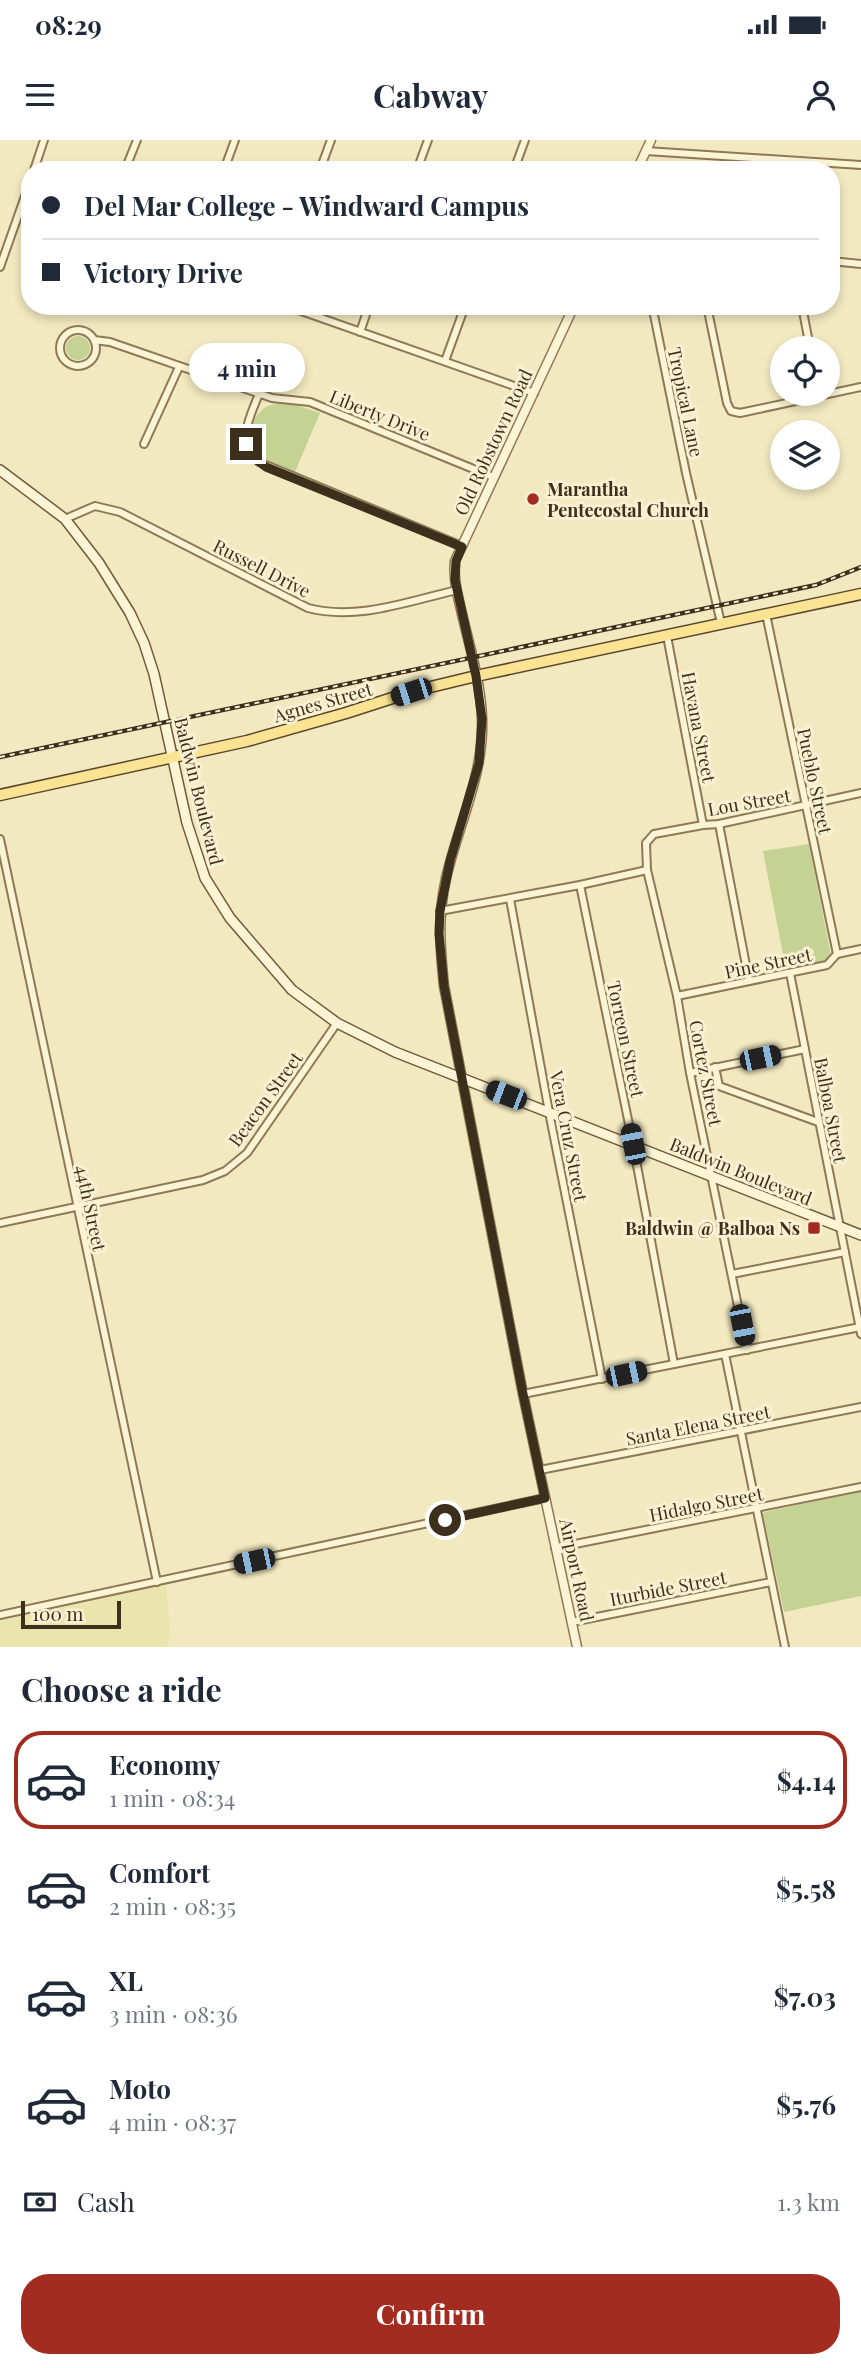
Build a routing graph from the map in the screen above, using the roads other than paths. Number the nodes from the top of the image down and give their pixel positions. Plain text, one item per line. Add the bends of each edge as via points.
1 (44, 140) edge
2 (136, 140) edge
3 (235, 140) edge
4 (331, 140) edge
5 (428, 140) edge
6 (525, 140) edge
7 (651, 140) edge
8 (646, 150) junction
9 (37, 161) edge
10 (128, 161) edge
11 (227, 161) edge
12 (323, 161) edge
13 (420, 161) edge
14 (517, 161) edge
15 (641, 161) edge
16 (804, 161) edge
17 (840, 164) edge
18 (861, 165) edge
19 (21, 208) edge
20 (840, 262) edge
21 (861, 264) edge
22 (0, 267) edge
23 (312, 315) edge
24 (366, 315) edge
25 (462, 315) edge
26 (570, 315) edge
27 (654, 315) edge
28 (709, 315) edge
29 (804, 315) edge
30 (360, 332) junction
31 (808, 336) edge
32 (94, 340) junction
33 (445, 361) junction
34 (179, 367) junction
35 (861, 387) edge
36 (840, 391) edge
37 (534, 393) junction
38 (259, 394) junction
39 (771, 406) edge
40 (144, 444) dead end
41 (0, 470) edge
42 (493, 477) junction
43 (65, 519) junction
44 (462, 547) junction
45 (457, 590) junction
46 (861, 594) edge
47 (766, 614) junction
48 (721, 624) junction
49 (667, 636) junction
50 (476, 676) junction
51 (172, 757) junction
52 (861, 793) edge
53 (0, 795) edge
54 (807, 806) junction
55 (719, 824) junction
56 (703, 825) junction
57 (0, 839) edge
58 (646, 843) joint
59 (647, 870) junction
60 (580, 885) junction
61 (510, 899) junction
62 (440, 911) junction
63 (861, 949) edge
64 (837, 954) junction
65 (790, 974) junction
66 (749, 981) junction
67 (677, 996) junction
68 (337, 1023) junction
69 (805, 1049) junction
70 (715, 1068) junction
71 (690, 1073) junction
72 (462, 1078) junction
73 (549, 1112) junction
74 (818, 1122) junction
75 (633, 1144) junction
76 (713, 1177) junction
77 (77, 1208) junction
78 (0, 1223) edge
79 (840, 1227) junction
80 (861, 1235) edge
81 (845, 1252) junction
82 (732, 1274) junction
83 (860, 1331) edge
84 (747, 1350) junction
85 (725, 1354) junction
86 (674, 1364) junction
87 (602, 1379) junction
88 (523, 1394) junction
89 (861, 1407) edge
90 (741, 1431) junction
91 (540, 1470) junction
92 (861, 1487) edge
93 (545, 1498) junction
94 (756, 1508) junction
95 (555, 1548) junction
96 (157, 1582) junction
97 (771, 1582) junction
98 (0, 1604) edge
99 (1, 1614) edge
100 (572, 1622) junction
101 (577, 1647) edge
102 (785, 1647) edge

1 - 9 street
2 - 10 street
3 - 11 street
4 - 12 street
5 - 13 street
6 - 14 street
7 - 8 street
8 - 15 street
8 - 16 street
17 - 18 street
19 - 22 street
20 - 21 street
23 - 30 street
24 - 30 street
25 - 33 street
26 - 37 street, Old Robstown Road
27 - 48 street, Tropical Lane
28 - 39 street via 732,411
29 - 31 street
30 - 33 street
32 - 32 street via 75,330 63,338 61,353 70,364 85,364 95,354
32 - 34 street, Liberty Drive
33 - 37 street
34 - 38 street, Liberty Drive
34 - 40 street
35 - 36 street
37 - 42 street, Old Robstown Road
38 - 42 street, Liberty Drive via 310,402
38 - 44 street via 245,429 249,451 259,462
41 - 43 main road, Baldwin Boulevard
42 - 44 street, Old Robstown Road
43 - 45 street, Russell Drive via 95,506 120,512 324,612 345,614
43 - 51 main road, Baldwin Boulevard via 115,586 144,643
44 - 45 street, Old Robstown Road via 454,571
45 - 50 street, Old Robstown Road
46 - 47 main road, Agnes Street
47 - 48 main road, Agnes Street
47 - 54 street, Pueblo Street
48 - 49 main road, Agnes Street
49 - 50 main road, Agnes Street
49 - 56 street, Havana Street
50 - 51 main road, Agnes Street via 247,741
50 - 62 street, Airport Road via 482,719 479,763
51 - 53 main road, Agnes Street
51 - 68 main road, Baldwin Boulevard via 205,878 230,918 292,990
52 - 54 street, Lou Street
54 - 55 street, Lou Street
54 - 64 street, Pueblo Street
55 - 56 street, Lou Street
55 - 66 street
56 - 58 street, Lou Street via 654,834
57 - 77 street, 44th Street
58 - 59 street, Cortez Street
59 - 60 street
59 - 67 street, Cortez Street
60 - 61 street
60 - 75 street, Torreon Street
61 - 62 street
61 - 73 street, Vera Cruz Street
62 - 72 street, Airport Road via 444,986
63 - 64 street, Pine Street
64 - 65 street, Pine Street via 827,965
65 - 66 street, Pine Street
65 - 69 street, Balboa Street
66 - 67 street, Pine Street
67 - 71 street, Cortez Street
68 - 72 main road, Baldwin Boulevard
68 - 77 street, Beacon Street via 247,1153 225,1171
69 - 70 street
69 - 74 street, Balboa Street
70 - 71 street
70 - 74 street via 719,1086
71 - 76 street, Cortez Street
72 - 73 main road, Baldwin Boulevard
72 - 88 street, Airport Road
73 - 75 main road, Baldwin Boulevard
73 - 87 street, Vera Cruz Street
74 - 79 street, Balboa Street
75 - 76 main road, Baldwin Boulevard
75 - 86 street, Torreon Street
76 - 79 main road, Baldwin Boulevard
76 - 82 street, Cortez Street
77 - 78 street, Beacon Street
77 - 96 street, 44th Street
79 - 80 main road, Baldwin Boulevard
79 - 81 street, Balboa Street
81 - 82 street
81 - 83 street, Balboa Street
82 - 84 street, Cortez Street
83 - 84 street
84 - 85 street
85 - 86 street
85 - 90 street
86 - 87 street
87 - 88 street
88 - 91 street, Airport Road
89 - 90 street, Santa Elena Street
90 - 91 street, Santa Elena Street
90 - 94 street
91 - 93 street, Airport Road
92 - 94 street, Hidalgo Street
93 - 95 street, Airport Road
93 - 96 street
94 - 95 street, Hidalgo Street
94 - 97 street
95 - 100 street, Airport Road
96 - 99 street
97 - 100 street, Iturbide Street
97 - 102 street
98 - 99 street
100 - 101 street, Airport Road

